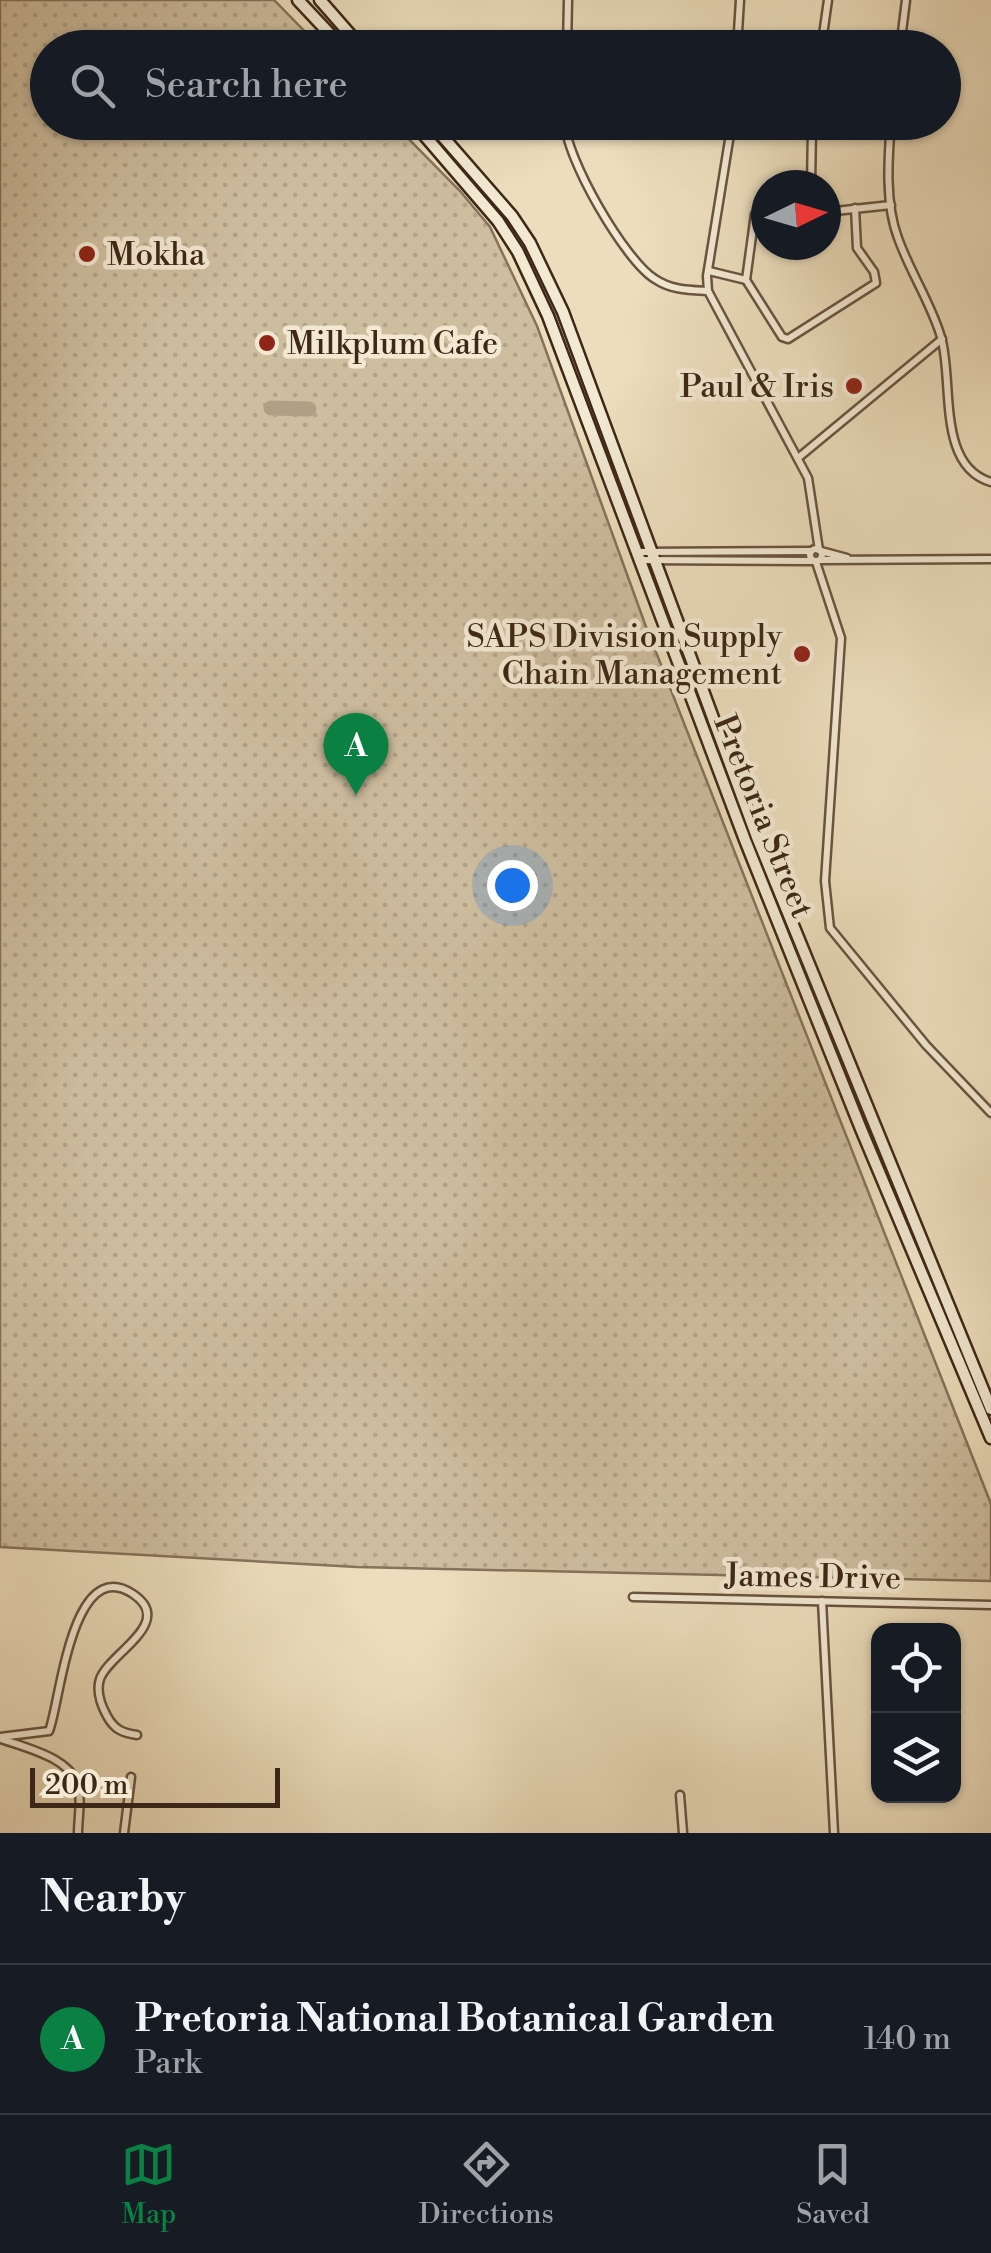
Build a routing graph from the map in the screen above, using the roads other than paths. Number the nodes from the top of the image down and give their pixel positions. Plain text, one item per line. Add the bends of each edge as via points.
1 (298, 0) edge
2 (320, 0) edge
3 (568, 0) edge
4 (740, 0) edge
5 (828, 0) edge
6 (906, 0) edge
7 (326, 30) edge
8 (346, 30) edge
9 (567, 30) edge
10 (738, 30) edge
11 (824, 30) edge
12 (902, 30) edge
13 (430, 140) edge
14 (446, 140) edge
15 (568, 140) edge
16 (729, 140) edge
17 (812, 140) edge
18 (890, 140) edge
19 (811, 170) edge
20 (892, 205) junction
21 (855, 208) junction
22 (841, 210) edge
23 (751, 243) edge
24 (708, 271) junction
25 (746, 280) junction
26 (708, 291) junction
27 (942, 339) junction
28 (798, 458) junction
29 (991, 482) edge
30 (816, 550) junction
31 (637, 556) junction
32 (655, 556) junction
33 (854, 559) junction
34 (991, 560) edge
35 (816, 561) junction
36 (991, 1113) edge
37 (991, 1409) edge
38 (991, 1438) edge
39 (634, 1597) dead end
40 (822, 1601) junction
41 (991, 1605) edge
42 (137, 1734) dead end
43 (0, 1738) edge
44 (131, 1778) dead end
45 (680, 1795) dead end
46 (78, 1833) edge
47 (124, 1833) edge
48 (682, 1833) edge
49 (834, 1833) edge

1 - 7 main road
2 - 8 main road
3 - 9 street
4 - 10 street
5 - 11 street
6 - 12 street
13 - 31 main road, Pretoria Street via 518,252
14 - 32 main road, Pretoria Street via 530,243 563,312
15 - 26 street via 635,261 664,285
16 - 24 street
17 - 19 street
18 - 20 street
20 - 21 street
20 - 27 street via 896,235
21 - 22 street
21 - 25 street via 858,248 876,279 869,290 788,339
23 - 25 street
24 - 25 street
24 - 26 street
26 - 28 street
27 - 28 street
27 - 29 street via 957,452 971,472
28 - 30 street via 812,489
30 - 32 street
30 - 33 street
30 - 35 street
31 - 32 street
31 - 38 main road, Pretoria Street via 861,1129
32 - 35 street
32 - 37 main road, Pretoria Street via 757,837
33 - 34 street
33 - 35 street
35 - 36 street via 841,638 824,881 830,928 926,1046
39 - 40 street, James Drive
40 - 41 street, James Drive
40 - 49 street
42 - 43 street via 112,1725 99,1692 106,1668 147,1622 139,1599 116,1589 92,1600 75,1626 49,1731
43 - 46 street via 75,1776
44 - 47 street
45 - 48 street

